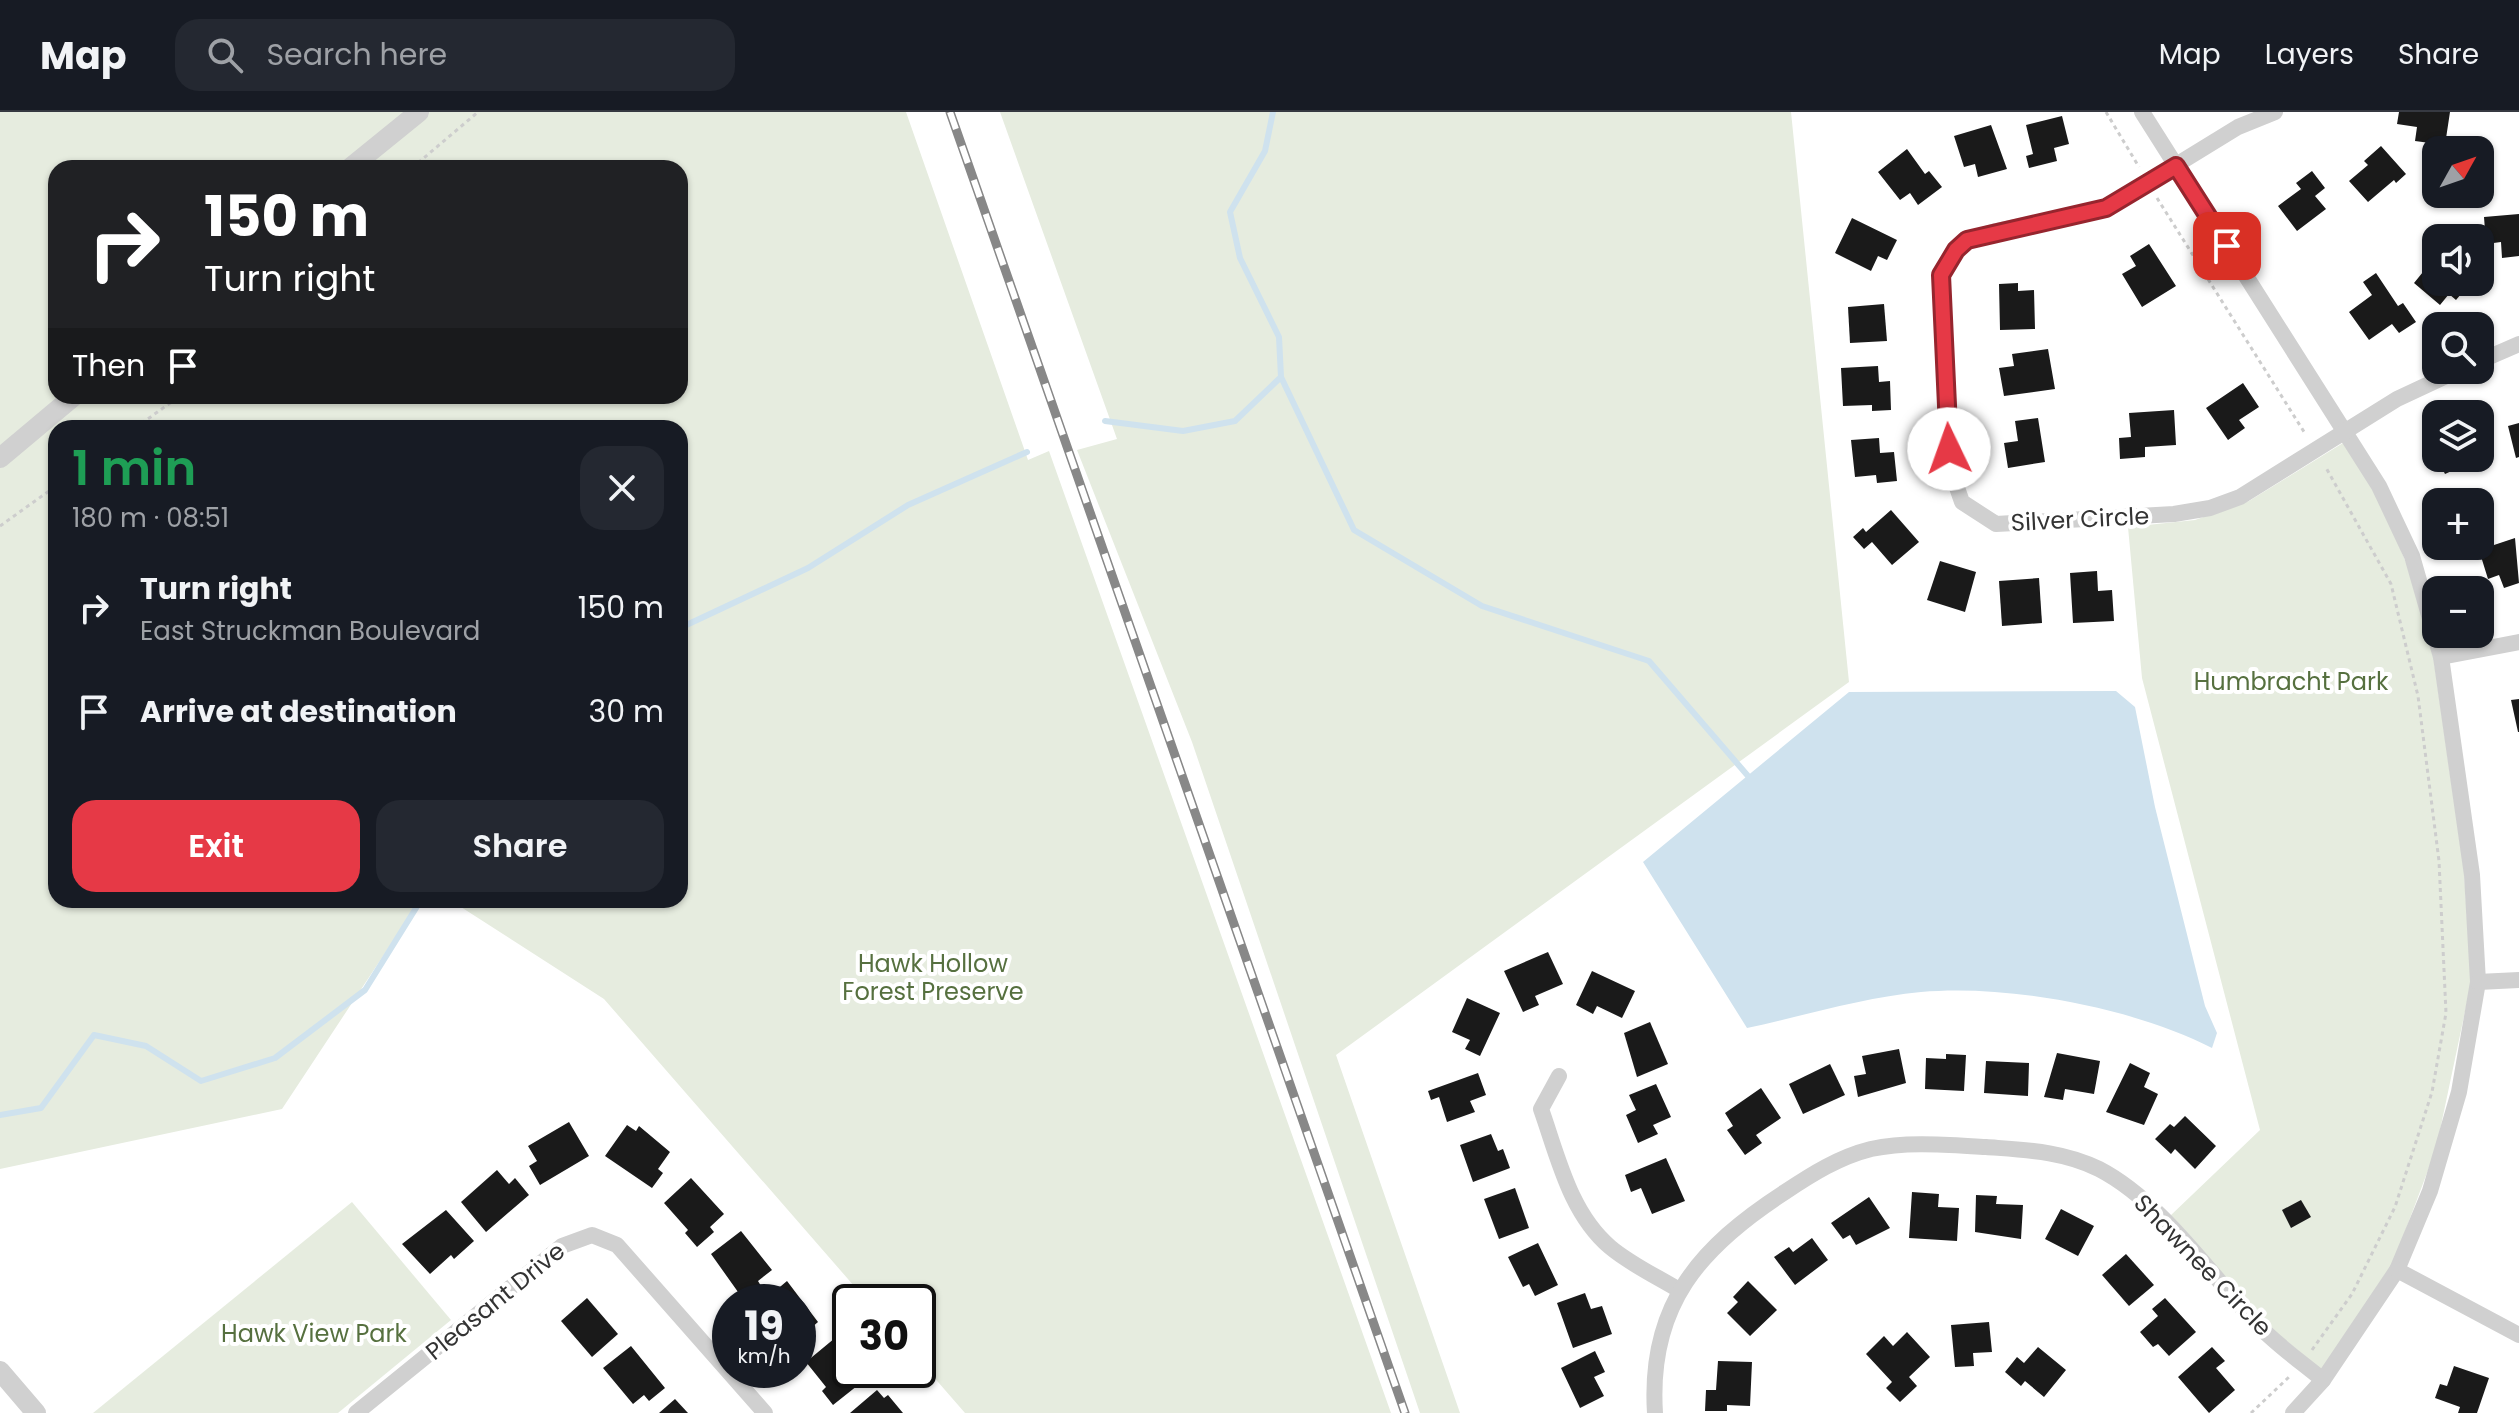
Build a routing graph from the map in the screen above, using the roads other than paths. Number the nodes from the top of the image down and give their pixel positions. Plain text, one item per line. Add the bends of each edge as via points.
1 (419, 112) edge
2 (2142, 112) edge
3 (2275, 112) edge
4 (360, 160) edge
5 (2176, 166) junction
6 (2519, 344) edge
7 (2494, 355) edge
8 (2427, 384) edge
9 (64, 404) edge
10 (2345, 432) junction
11 (0, 458) edge
12 (2519, 642) edge
13 (2441, 657) junction
14 (2519, 980) edge
15 (2478, 982) junction
16 (1559, 1076) dead end
17 (2397, 1270) junction
18 (1679, 1290) junction
19 (2519, 1335) edge
20 (0, 1371) edge
21 (2323, 1380) junction
22 (36, 1413) edge
23 (356, 1413) edge
24 (765, 1413) edge
25 (1655, 1413) edge
26 (2293, 1413) edge

1 - 4 street
2 - 5 street
3 - 5 street, Silver Circle via 2238,127
5 - 10 street
5 - 10 street, Silver Circle via 2106,208 1967,240 1956,250 1941,275 1949,449 1962,502 1996,524 2210,508 2240,497
6 - 7 street
8 - 10 street, Silver Circle
9 - 11 street
10 - 13 street via 2379,486 2412,556
12 - 13 street
13 - 15 street via 2472,875
14 - 15 street
15 - 17 street via 2448,1137
16 - 18 street via 1541,1109 1573,1198 1611,1248
17 - 19 street
17 - 21 street
18 - 21 street, Shawnee Circle via 1712,1246 1740,1221 1844,1158 1887,1146 2040,1150 2096,1168 2134,1192 2257,1324
18 - 25 street, Shawnee Circle via 1653,1378
20 - 22 street
21 - 26 street
23 - 24 street, Pleasant Drive via 562,1246 592,1235 617,1245

